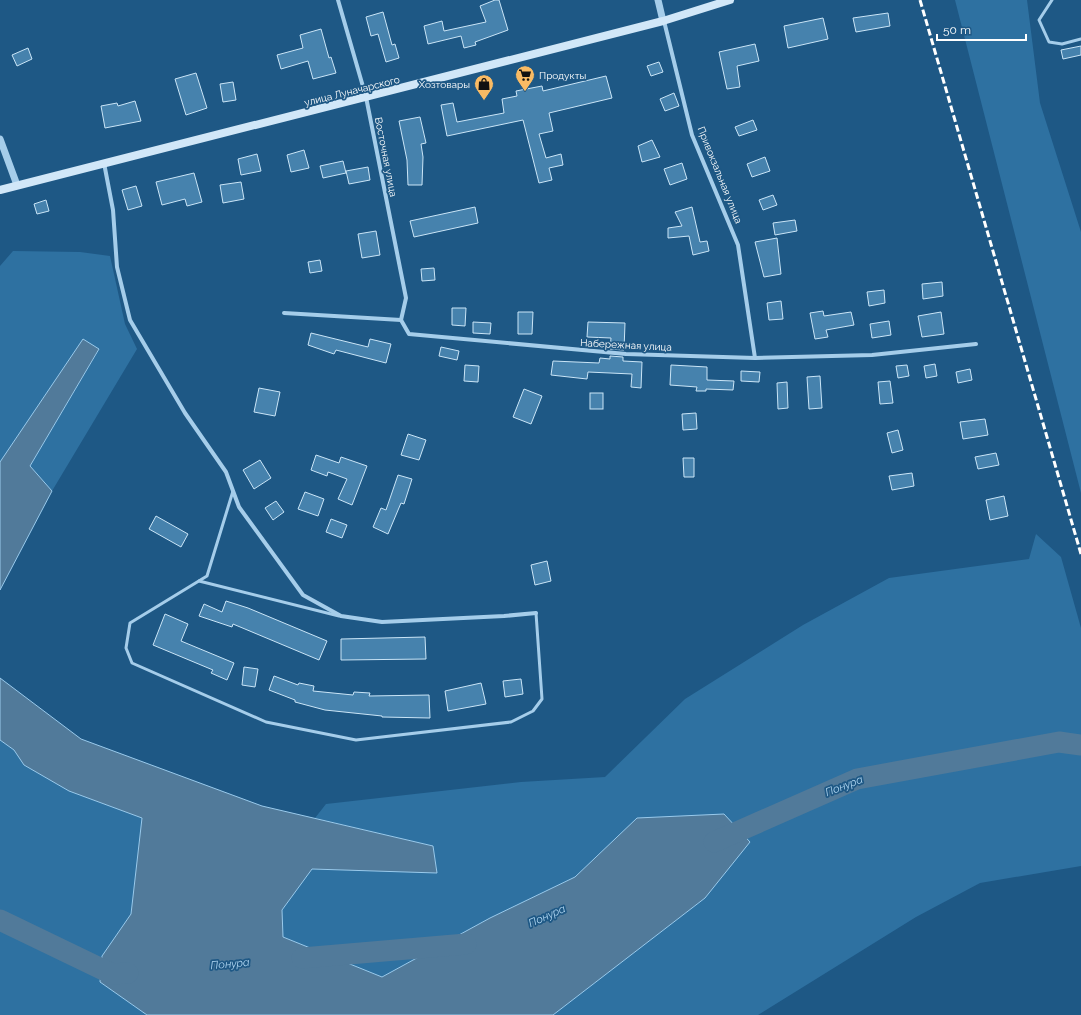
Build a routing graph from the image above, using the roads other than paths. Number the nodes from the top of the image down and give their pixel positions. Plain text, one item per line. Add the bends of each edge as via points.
1 (338, 0) edge
2 (658, 0) edge
3 (730, 0) edge
4 (1052, 0) edge
5 (663, 21) junction
6 (1081, 39) edge
7 (366, 98) junction
8 (0, 138) edge
9 (104, 163) junction
10 (17, 185) junction
11 (0, 190) edge
12 (284, 313) dead end
13 (401, 320) junction
14 (976, 344) dead end
15 (755, 358) junction
16 (233, 491) junction
17 (199, 581) junction
18 (536, 613) joint
19 (341, 616) junction

1 - 7 street, Восточная улица
2 - 5 street, Привокзальная улица
3 - 5 main road, улица Луначарского
4 - 6 lane via 1039,20 1049,42 1062,44
5 - 7 main road, улица Луначарского
5 - 15 street, Привокзальная улица via 692,135 738,245
7 - 9 main road, улица Луначарского
7 - 13 street, Восточная улица via 406,298
8 - 10 street
9 - 10 main road, улица Луначарского
9 - 16 street via 113,210 116,267 130,320 185,413 226,472
10 - 11 main road, улица Луначарского
12 - 13 street
13 - 15 street, Набережная улица via 410,334 626,354
14 - 15 street, Набережная улица via 872,355
16 - 17 lane via 207,576
16 - 19 street via 239,507 303,595
17 - 18 lane via 130,622 126,648 132,663 266,722 356,740 511,722 533,711 542,699
17 - 19 lane
18 - 19 street via 382,622

